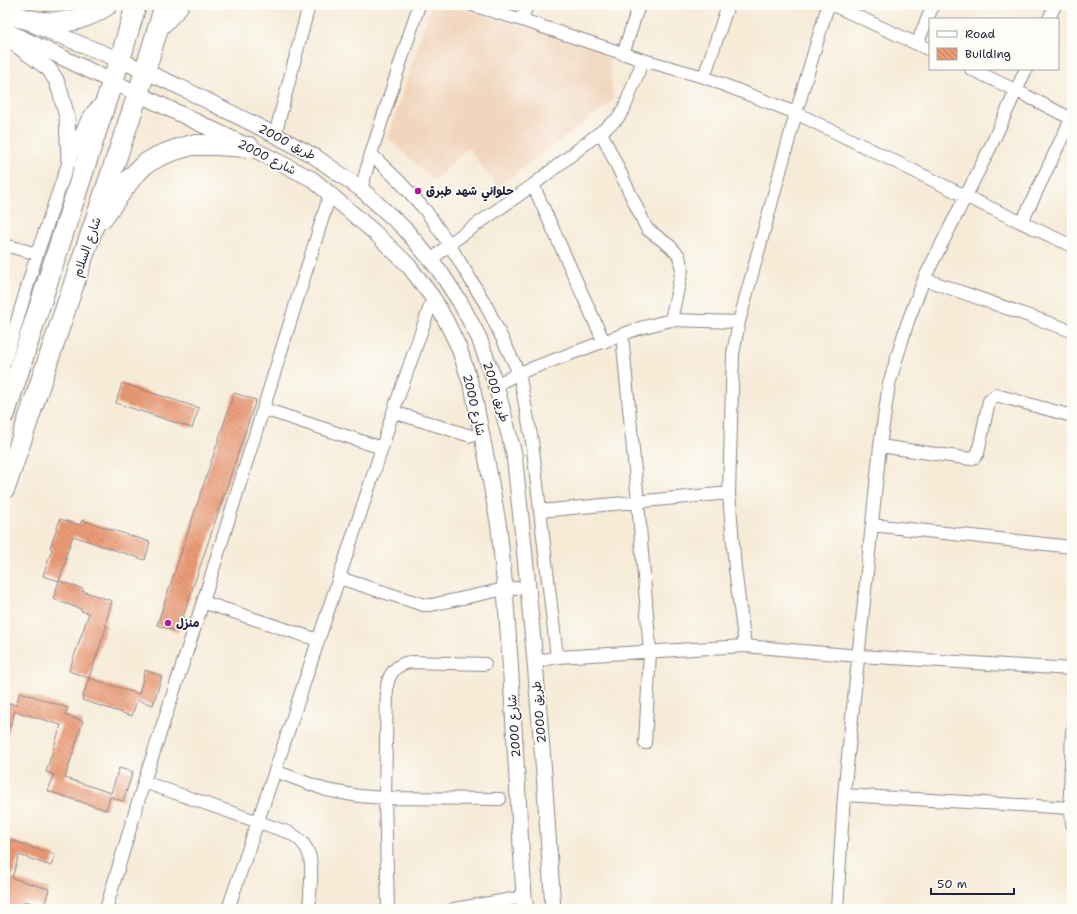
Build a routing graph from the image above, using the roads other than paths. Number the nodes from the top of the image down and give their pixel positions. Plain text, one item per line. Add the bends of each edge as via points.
1 (107, 5) edge
2 (136, 5) edge
3 (165, 5) edge
4 (181, 5) edge
5 (309, 5) edge
6 (419, 5) edge
7 (472, 5) edge
8 (527, 5) edge
9 (639, 5) edge
10 (728, 5) edge
11 (828, 5) edge
12 (833, 5) edge
13 (933, 5) edge
14 (1055, 5) edge
15 (5, 13) edge
16 (1049, 18) edge
17 (522, 20) junction
18 (5, 30) edge
19 (156, 33) junction
20 (5, 36) edge
21 (917, 44) junction
22 (929, 50) edge
23 (623, 54) junction
24 (120, 60) junction
25 (643, 60) junction
26 (973, 70) edge
27 (1026, 70) edge
28 (144, 71) junction
29 (704, 77) junction
30 (110, 90) junction
31 (1017, 91) junction
32 (138, 94) junction
33 (796, 113) junction
34 (1072, 119) edge
35 (601, 132) junction
36 (275, 135) junction
37 (249, 147) junction
38 (371, 154) junction
39 (69, 161) junction
40 (533, 185) junction
41 (361, 189) junction
42 (330, 194) junction
43 (965, 196) junction
44 (1022, 222) junction
45 (89, 240) junction
46 (450, 244) junction
47 (5, 245) edge
48 (1072, 246) edge
49 (37, 254) junction
50 (432, 260) junction
51 (924, 278) junction
52 (433, 298) junction
53 (671, 320) junction
54 (740, 322) junction
55 (1072, 330) edge
56 (622, 335) junction
57 (604, 342) junction
58 (5, 361) edge
59 (519, 374) junction
60 (496, 385) junction
61 (264, 409) junction
62 (392, 412) junction
63 (5, 413) edge
64 (1072, 416) edge
65 (471, 436) dead end
66 (880, 446) junction
67 (382, 448) junction
68 (5, 488) edge
69 (729, 493) junction
70 (638, 502) junction
71 (540, 511) junction
72 (872, 525) junction
73 (1072, 547) edge
74 (339, 578) junction
75 (528, 587) junction
76 (505, 589) junction
77 (203, 602) junction
78 (318, 640) junction
79 (745, 646) junction
80 (650, 652) junction
81 (859, 656) junction
82 (557, 657) junction
83 (535, 662) junction
84 (485, 664) dead end
85 (1072, 669) edge
86 (1072, 731) edge
87 (645, 743) dead end
88 (275, 771) junction
89 (144, 782) junction
90 (1071, 793) edge
91 (844, 795) junction
92 (385, 798) junction
93 (500, 800) dead end
94 (1070, 808) junction
95 (258, 821) junction
96 (1072, 824) edge
97 (525, 903) edge
98 (106, 909) edge
99 (228, 909) edge
100 (309, 909) edge
101 (388, 909) edge
102 (454, 909) edge
103 (553, 909) edge
104 (837, 909) edge

1 - 15 highway via 77,20 55,22 41,22
2 - 24 highway
3 - 19 highway, شارع السلام
4 - 19 street
5 - 36 street
6 - 38 street
7 - 17 street
8 - 17 street
9 - 23 street
10 - 29 street
11 - 33 street
12 - 21 street
13 - 21 street
14 - 16 street
15 - 24 street, طريق 2000
17 - 23 street
18 - 30 street, شارع 2000
19 - 28 highway, شارع السلام
20 - 39 street via 48,69 56,80 67,117
21 - 22 street
23 - 25 street
24 - 28 street, طريق 2000
24 - 30 highway
25 - 29 street
25 - 35 street via 624,109 617,119
26 - 31 street
27 - 31 street
28 - 32 highway, شارع السلام
28 - 36 street, طريق 2000
29 - 33 street
30 - 32 street, شارع 2000
30 - 39 street via 86,120
30 - 63 highway
31 - 34 street
31 - 43 street
32 - 37 street, شارع 2000
32 - 45 highway, شارع السلام
33 - 43 street
33 - 54 street
34 - 44 street
35 - 40 street
35 - 53 street via 647,229 670,246 678,256 682,270
36 - 41 street, طريق 2000 via 314,156
37 - 42 street, شارع 2000 via 312,179
37 - 45 highway via 192,145 159,156 145,164 132,176
38 - 41 street
38 - 46 street via 426,211
39 - 49 street
40 - 46 street
40 - 57 street
41 - 50 street, طريق 2000 via 405,229
42 - 52 street, شارع 2000 via 408,265
42 - 61 street
43 - 44 street
43 - 51 street
44 - 48 street
45 - 68 highway, شارع السلام
46 - 50 street
46 - 59 street via 486,305
47 - 49 street
49 - 58 street
50 - 60 street, طريق 2000 via 460,302 479,338
51 - 55 street
51 - 66 street via 889,384
52 - 62 street
52 - 76 street, شارع 2000 via 459,348 473,391 498,528
53 - 54 street
53 - 56 street
54 - 69 street via 734,354
56 - 57 street
56 - 70 street
57 - 59 street
59 - 60 street
59 - 71 street via 532,441
60 - 75 street, طريق 2000 via 514,454
61 - 67 street
61 - 77 street
62 - 65 street
62 - 67 street
64 - 66 street via 996,395 989,401 976,457 971,459
66 - 72 street
67 - 74 street
69 - 70 street
69 - 79 street
70 - 71 street
70 - 80 street
71 - 82 street
72 - 73 street
72 - 81 street
74 - 76 street via 424,605
74 - 78 street
75 - 76 street
75 - 83 street, طريق 2000
76 - 97 street, شارع 2000
77 - 78 street
77 - 89 street
78 - 88 street
79 - 80 street
79 - 81 street
80 - 82 street
80 - 87 street
81 - 85 street
81 - 91 street
82 - 83 street
83 - 103 street, طريق 2000
84 - 92 street via 410,662 400,665 390,676 387,686
86 - 90 street
88 - 92 street via 326,790
88 - 95 street
89 - 95 street
89 - 98 street
90 - 94 street
91 - 94 street
91 - 104 street
92 - 93 street
92 - 101 street
94 - 96 street
95 - 99 street
95 - 100 street via 290,833 306,847 312,868
97 - 102 street

